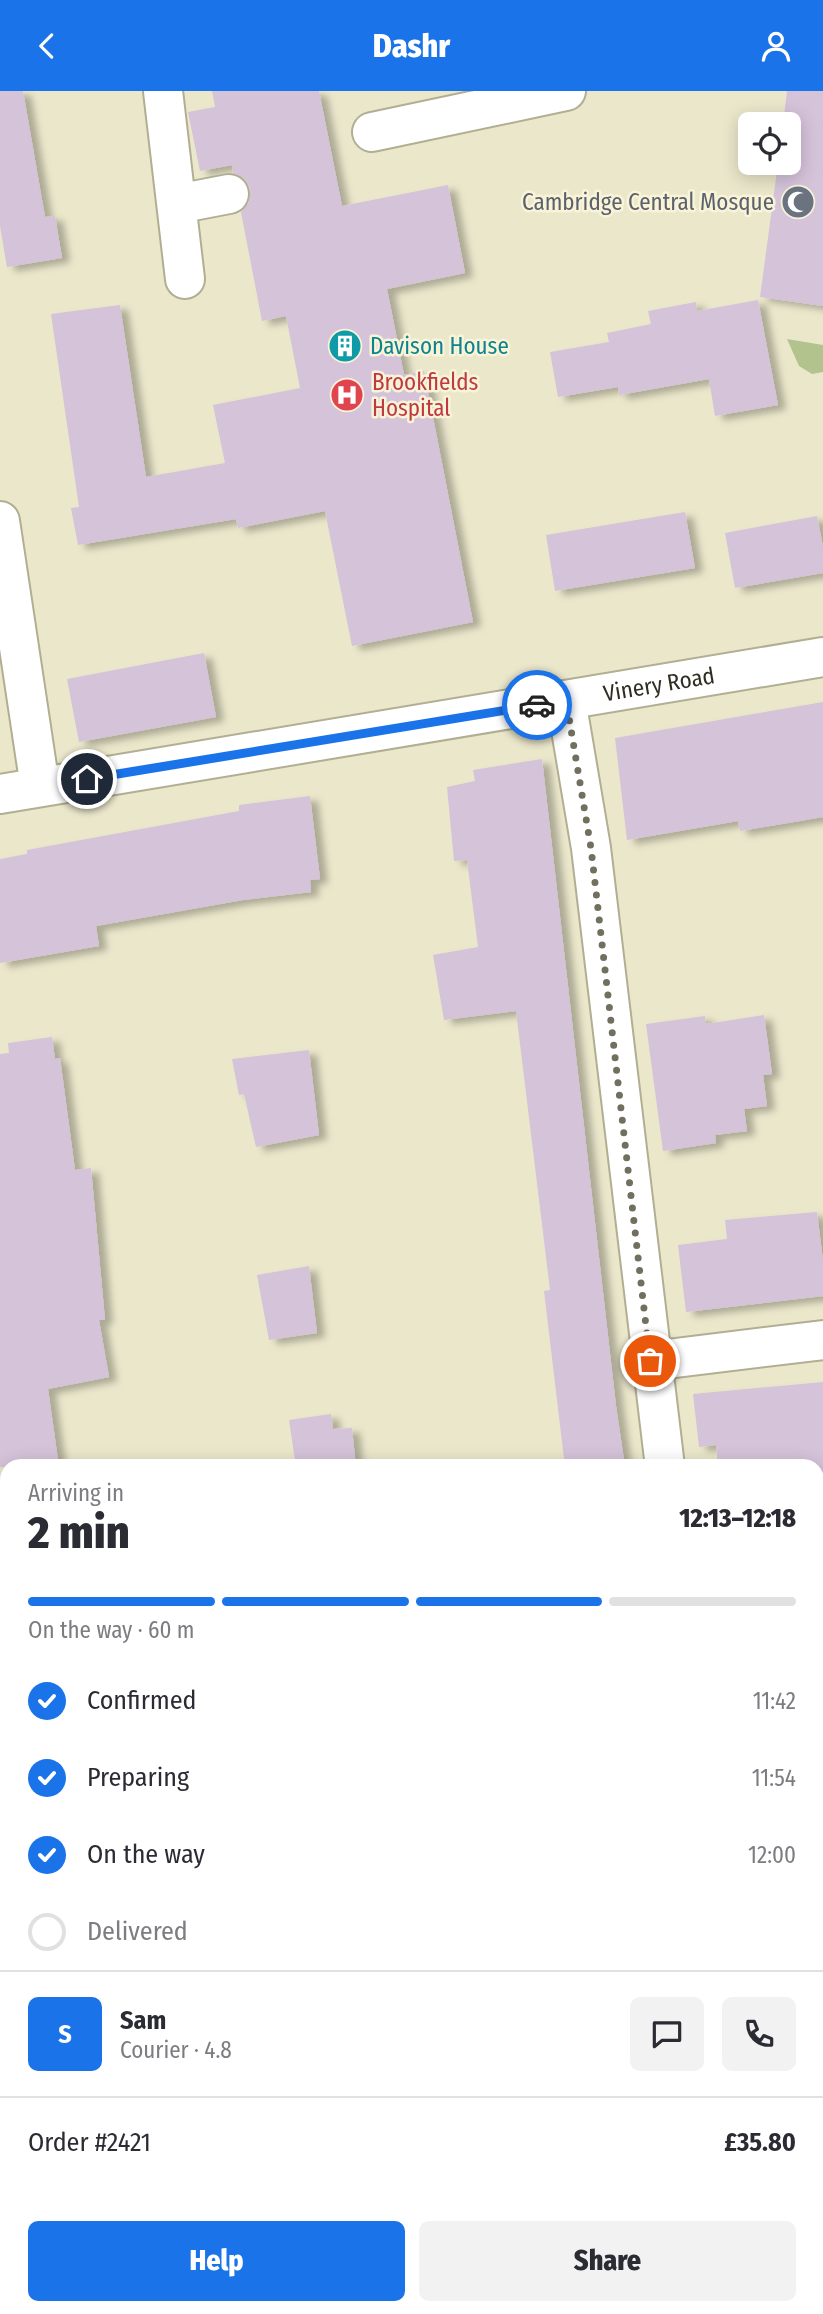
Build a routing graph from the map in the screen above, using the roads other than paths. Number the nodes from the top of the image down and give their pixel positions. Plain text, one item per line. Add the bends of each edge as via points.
1 (163, 91) edge
2 (566, 91) edge
3 (372, 132) dead end
4 (229, 194) dead end
5 (177, 204) junction
6 (185, 279) dead end
7 (0, 521) edge
8 (823, 657) edge
9 (566, 700) junction
10 (40, 787) junction
11 (0, 794) edge
12 (823, 1340) edge
13 (650, 1361) junction
14 (664, 1459) edge

1 - 5 street
2 - 3 street
4 - 5 street
5 - 6 street
7 - 10 street
8 - 9 street, Vinery Road
9 - 10 street, Vinery Road
9 - 13 street via 592,861
10 - 11 street, Vinery Road
12 - 13 street
13 - 14 street

